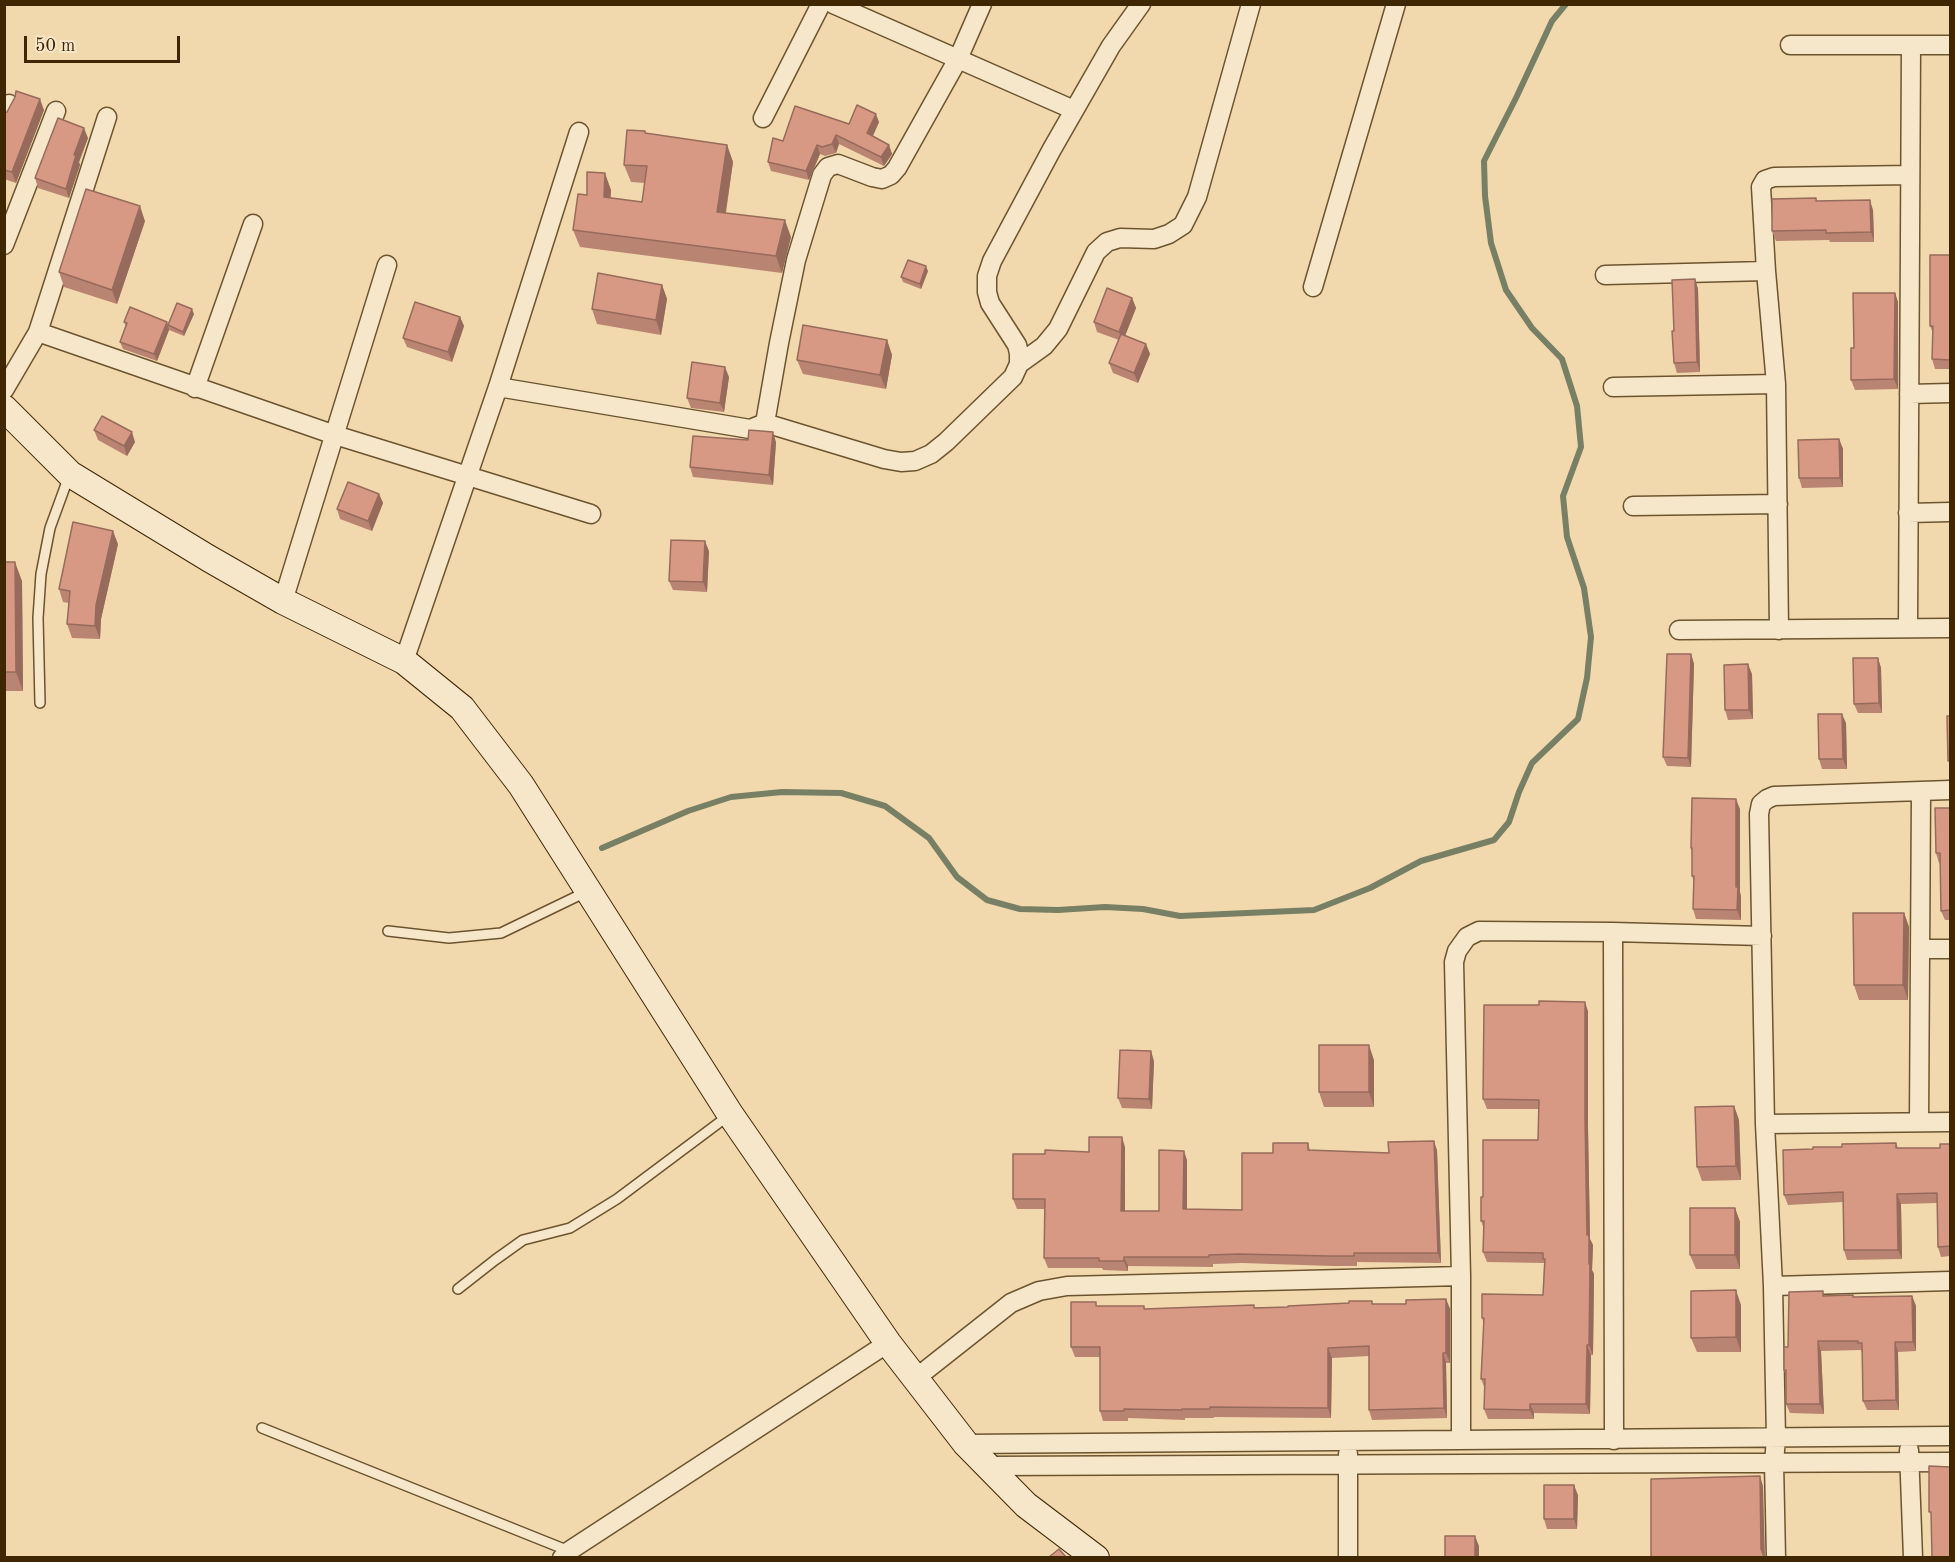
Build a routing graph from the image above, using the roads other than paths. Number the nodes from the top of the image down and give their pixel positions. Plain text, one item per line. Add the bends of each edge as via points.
1 (821, 4) edge
2 (833, 4) edge
3 (982, 4) edge
4 (1141, 4) edge
5 (1251, 4) edge
6 (1396, 4) edge
7 (1790, 45) dead end
8 (1950, 45) edge
9 (1911, 46) junction
10 (958, 59) junction
11 (1074, 110) junction
12 (56, 111) dead end
13 (107, 117) dead end
14 (763, 118) dead end
15 (579, 132) dead end
16 (1910, 175) junction
17 (253, 224) dead end
18 (4, 246) edge
19 (387, 266) dead end
20 (1766, 272) junction
21 (1605, 275) dead end
22 (1313, 287) dead end
23 (38, 332) junction
24 (1019, 364) junction
25 (1776, 384) junction
26 (498, 387) junction
27 (1613, 387) dead end
28 (195, 388) junction
29 (4, 390) edge
30 (1950, 393) edge
31 (1909, 394) junction
32 (4, 408) edge
33 (765, 423) junction
34 (335, 435) junction
35 (70, 474) junction
36 (468, 475) junction
37 (1778, 504) junction
38 (1633, 506) dead end
39 (1950, 512) edge
40 (1908, 513) junction
41 (591, 514) dead end
42 (283, 601) junction
43 (1908, 627) junction
44 (1950, 628) edge
45 (1679, 630) dead end
46 (1779, 630) junction
47 (404, 661) junction
48 (40, 703) dead end
49 (1950, 790) edge
50 (1921, 792) junction
51 (588, 891) junction
52 (388, 931) dead end
53 (1613, 932) junction
54 (1762, 936) junction
55 (1921, 949) junction
56 (1950, 949) edge
57 (730, 1114) junction
58 (1919, 1122) junction
59 (1950, 1122) edge
60 (1765, 1124) junction
61 (1461, 1276) junction
62 (1950, 1281) edge
63 (1773, 1286) junction
64 (458, 1289) dead end
65 (888, 1343) junction
66 (916, 1378) junction
67 (262, 1428) dead end
68 (1910, 1436) junction
69 (1950, 1436) edge
70 (1776, 1438) junction
71 (1349, 1440) junction
72 (1461, 1440) junction
73 (1614, 1440) junction
74 (966, 1444) junction
75 (1909, 1462) junction
76 (1950, 1462) edge
77 (1774, 1463) junction
78 (1348, 1465) junction
79 (988, 1467) junction
80 (566, 1554) edge
81 (1096, 1557) edge
82 (1348, 1557) edge
83 (1776, 1557) edge
84 (1913, 1557) edge

1 - 14 street
2 - 10 street
3 - 10 street
4 - 11 street
5 - 24 street via 1197,197 1183,225 1154,238 1107,242 1096,252 1058,329 1044,346
6 - 22 street
7 - 9 street
8 - 9 street
9 - 16 street
10 - 11 street
10 - 33 street via 891,175 882,179 872,177 838,164 822,175 796,260
11 - 24 street via 987,276 990,303 1017,345
12 - 18 street
13 - 23 street
15 - 26 street
16 - 20 street via 1765,180 1761,188
16 - 31 street
17 - 28 street
19 - 34 street
20 - 21 street
20 - 25 street
23 - 28 street
23 - 29 street
24 - 33 street via 1013,377 946,442 915,461 884,459
25 - 27 street
25 - 37 street
26 - 33 street via 750,429
26 - 36 street
28 - 34 street
30 - 31 street
31 - 40 street
32 - 35 street
34 - 36 street
34 - 42 street
35 - 42 street
35 - 48 lane via 50,528 41,574
36 - 41 street
36 - 47 street
37 - 38 street
37 - 46 street
39 - 40 street
40 - 43 street
42 - 47 street
43 - 44 street
43 - 46 street
45 - 46 street
47 - 51 street via 462,708 521,785
49 - 50 street
50 - 54 street via 1774,796 1761,804
50 - 55 street
51 - 52 lane via 501,933 449,938
51 - 57 street
53 - 54 street
53 - 61 street via 1479,931 1467,937 1457,951 1454,962
53 - 73 street
54 - 60 street
55 - 56 street
55 - 58 street
57 - 64 lane via 617,1199 570,1228 524,1240
57 - 65 street
58 - 59 street
58 - 60 street
60 - 63 street
61 - 66 street via 1067,1286 1039,1291 1011,1303
61 - 72 street
62 - 63 street
63 - 70 street
65 - 66 street
65 - 80 street
66 - 74 street
67 - 80 lane
68 - 69 street
68 - 70 street
68 - 75 street
70 - 73 street
70 - 77 street
71 - 72 street
71 - 74 street
71 - 78 street
72 - 73 street
74 - 79 street
75 - 76 street
75 - 77 street
75 - 84 street
77 - 78 street
77 - 83 street
78 - 79 street
78 - 82 street
79 - 81 street via 1026,1505

